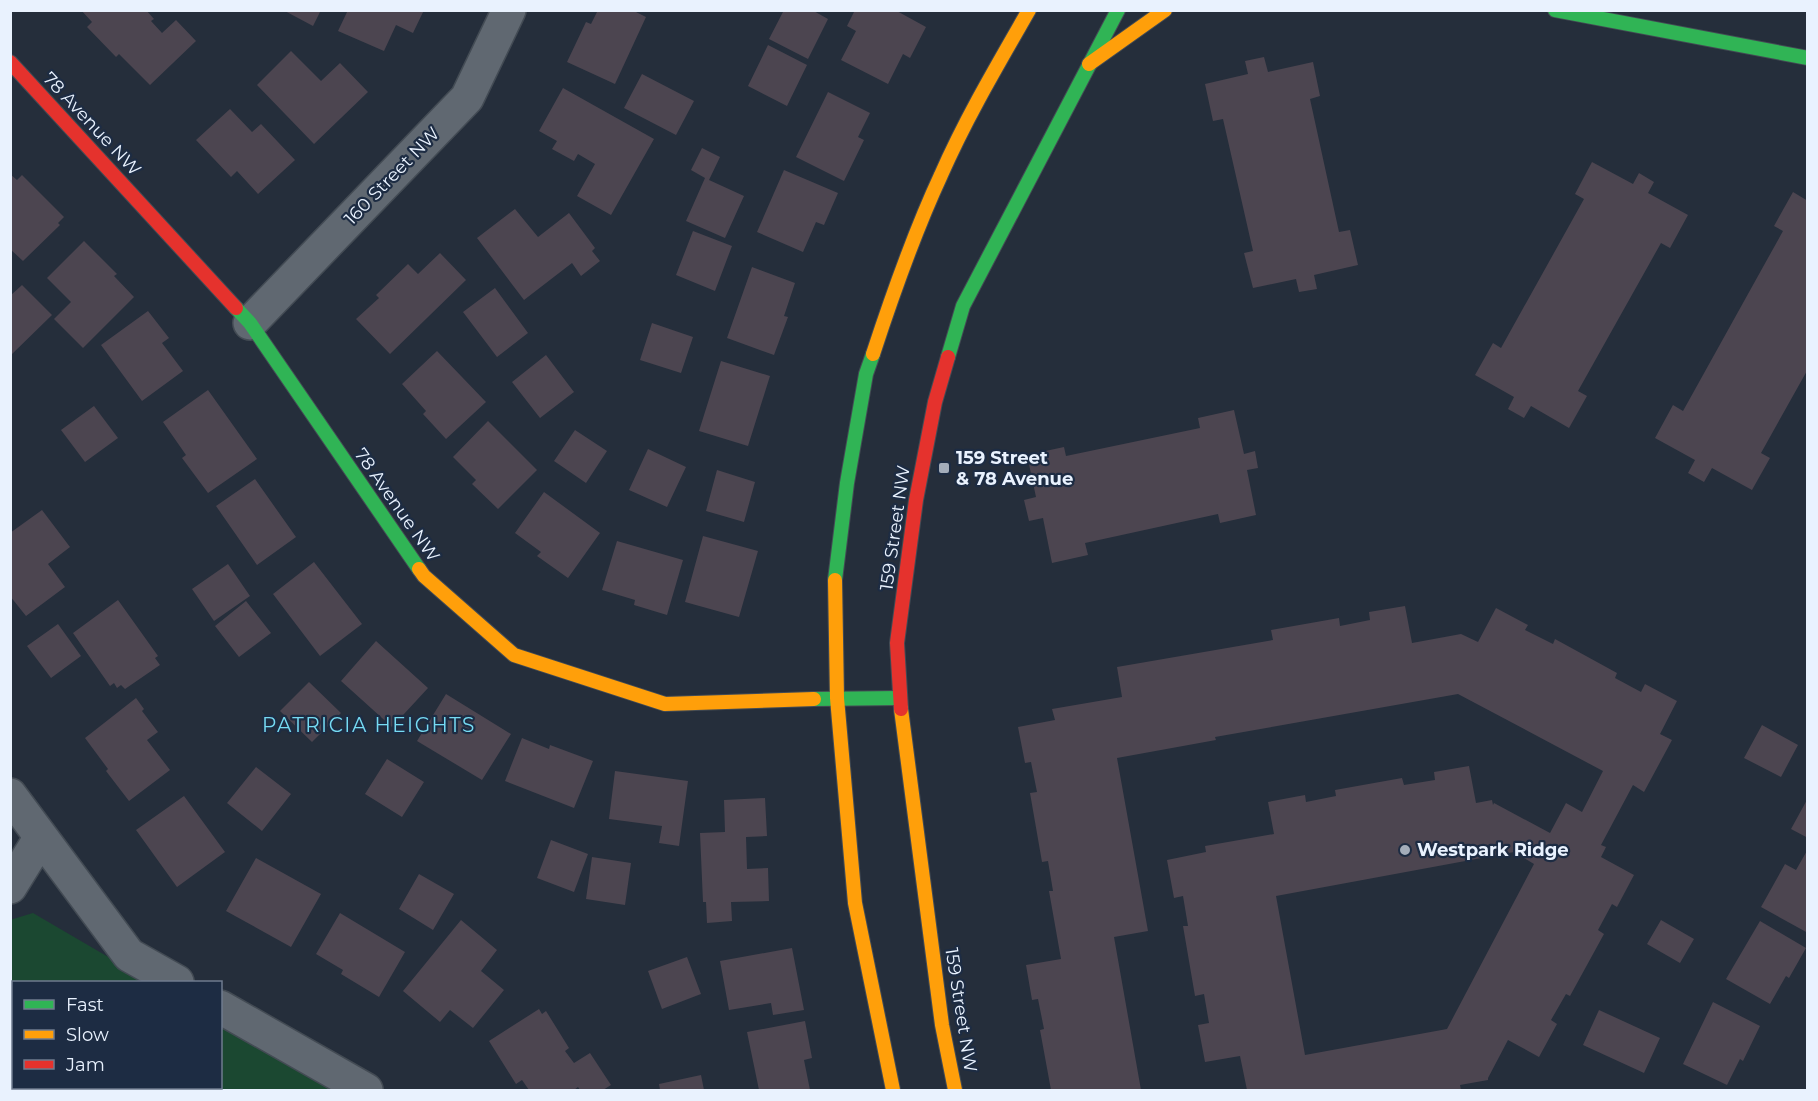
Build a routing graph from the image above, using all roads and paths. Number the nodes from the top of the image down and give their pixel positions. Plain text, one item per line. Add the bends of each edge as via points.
1 (509, 10) edge
2 (1029, 10) edge
3 (1118, 10) edge
4 (1165, 10) edge
5 (1555, 10) edge
6 (1729, 30) dead end
7 (1808, 52) edge
8 (1808, 58) edge
9 (10, 62) edge
10 (1089, 64) junction
11 (250, 323) junction
12 (837, 698) junction
13 (900, 698) junction
14 (10, 795) edge
15 (41, 837) junction
16 (10, 887) edge
17 (175, 981) edge
18 (222, 1008) edge
19 (366, 1090) edge
20 (894, 1090) edge
21 (955, 1090) edge

1 - 11 street, 160 Street NW via 467,98
2 - 12 main road via 941,174 899,275 866,374 834,590
3 - 10 main road, 159 Street NW
4 - 10 main road
5 - 8 main road
6 - 7 main road
9 - 11 main road, 78 Avenue NW
10 - 13 main road, 159 Street NW via 963,306 935,402 916,500 897,643
11 - 12 main road, 78 Avenue NW via 424,576 514,656 665,704
12 - 13 main road, 78 Avenue NW
12 - 20 main road via 855,903
13 - 21 main road, 159 Street NW via 942,1025
14 - 15 street
15 - 16 street
15 - 17 street via 129,955
18 - 19 street

